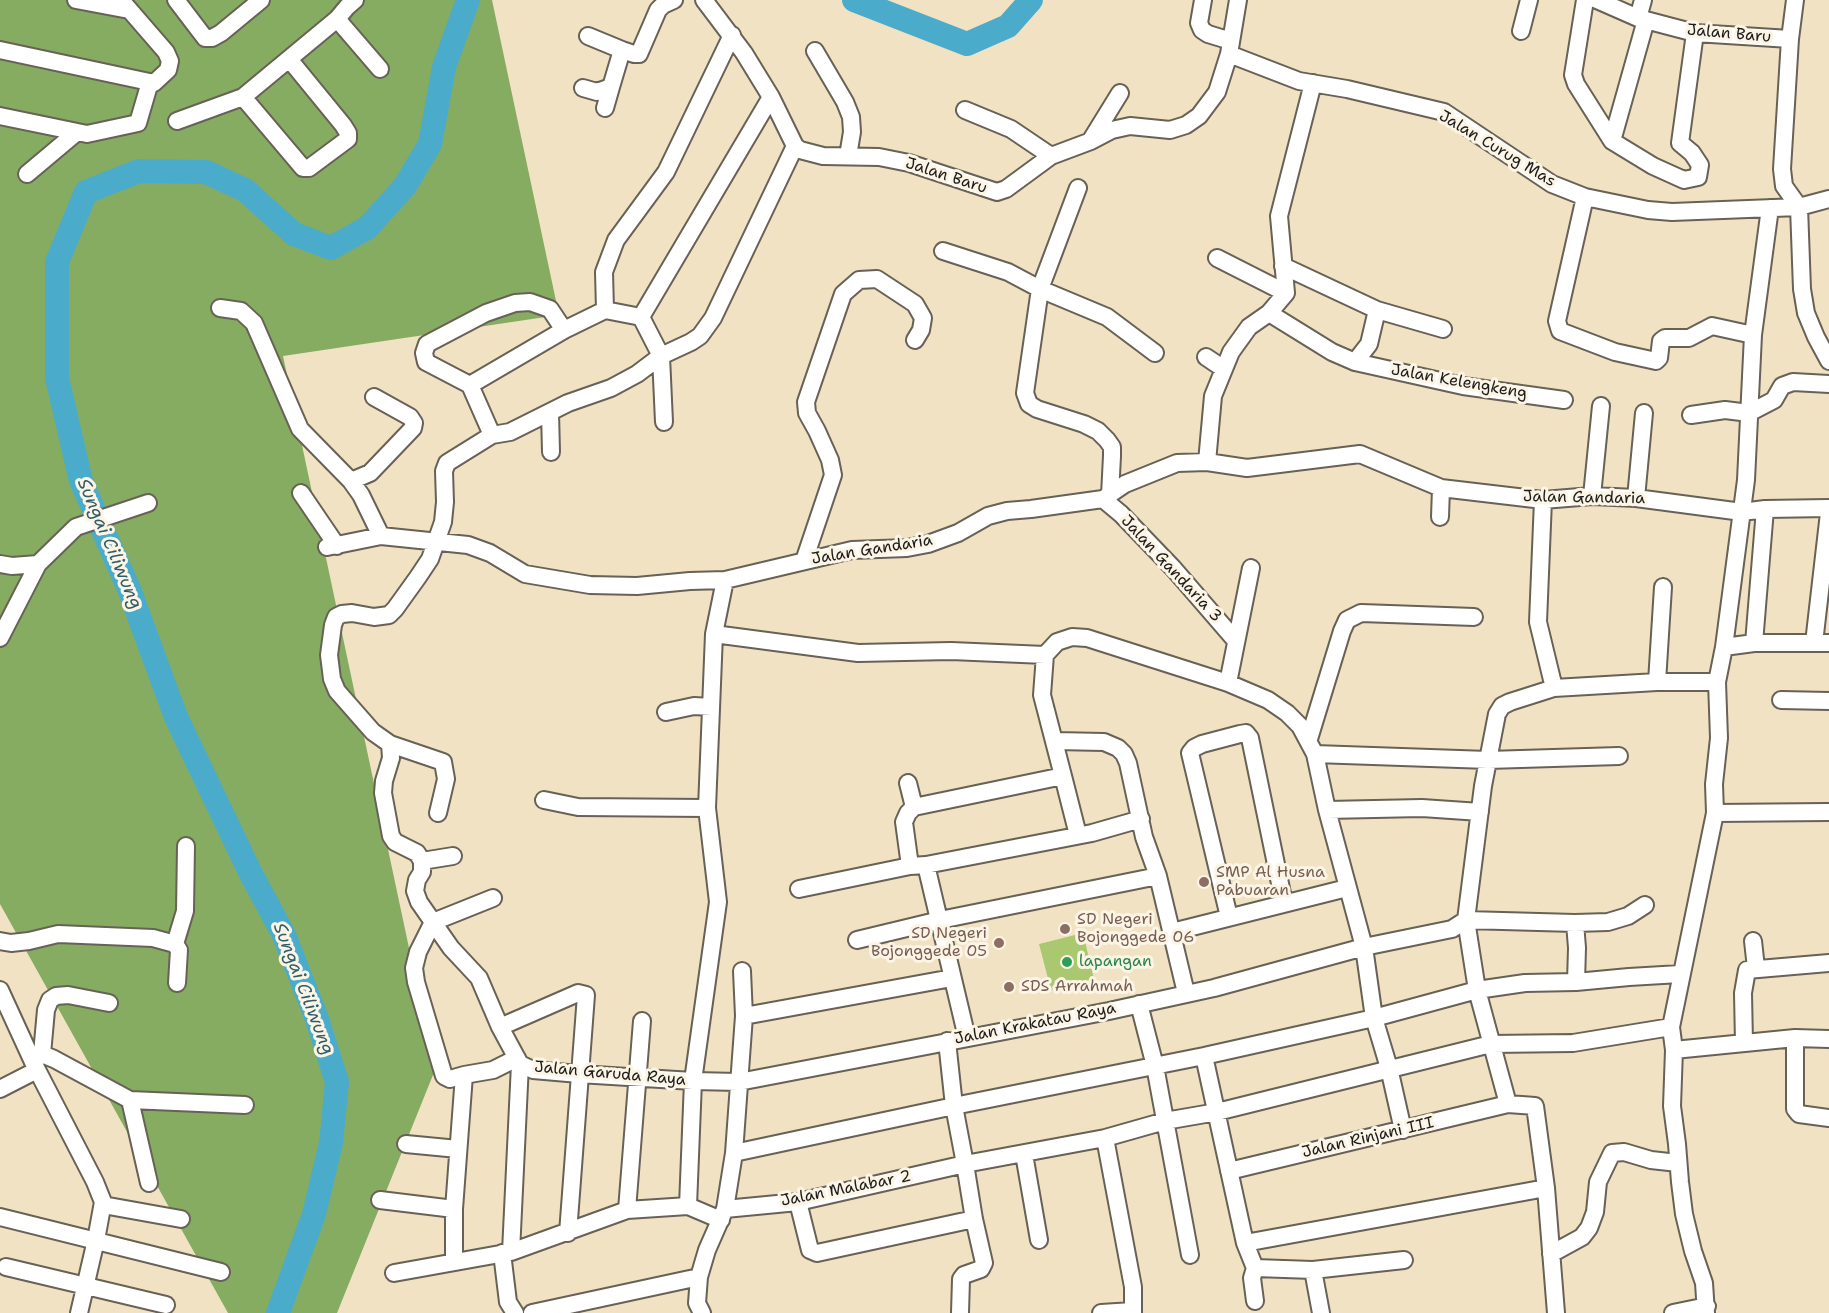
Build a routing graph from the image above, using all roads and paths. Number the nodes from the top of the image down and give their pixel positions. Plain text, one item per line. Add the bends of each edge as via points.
1 (76, 0) edge
2 (176, 0) edge
3 (261, 0) edge
4 (674, 0) edge
5 (704, 0) edge
6 (1203, 0) edge
7 (1238, 0) edge
8 (1529, 0) edge
9 (1585, 0) edge
10 (1597, 0) edge
11 (1643, 0) edge
12 (1795, 0) edge
13 (125, 5) edge
14 (345, 6) edge
15 (1642, 19) junction
16 (1521, 31) dead end
17 (1695, 33) junction
18 (588, 36) dead end
19 (732, 36) junction
20 (1790, 39) junction
21 (1230, 47) junction
22 (0, 50) edge
23 (622, 50) junction
24 (815, 51) dead end
25 (289, 58) junction
26 (380, 69) dead end
27 (150, 82) junction
28 (1313, 83) junction
29 (611, 87) junction
30 (583, 88) dead end
31 (1120, 93) dead end
32 (243, 97) junction
33 (771, 97) junction
34 (605, 108) dead end
35 (965, 110) dead end
36 (0, 116) edge
37 (177, 121) dead end
38 (77, 132) junction
39 (1091, 141) junction
40 (1612, 141) junction
41 (795, 146) junction
42 (1047, 153) junction
43 (848, 156) junction
44 (27, 174) dead end
45 (1078, 188) dead end
46 (1585, 197) junction
47 (1829, 199) edge
48 (1798, 207) junction
49 (1770, 208) junction
50 (943, 251) dead end
51 (1217, 258) dead end
52 (1283, 266) junction
53 (1040, 289) junction
54 (1286, 293) junction
55 (220, 308) dead end
56 (605, 310) junction
57 (1377, 310) junction
58 (1269, 313) junction
59 (641, 317) junction
60 (1443, 329) dead end
61 (564, 330) junction
62 (1753, 335) junction
63 (915, 340) dead end
64 (1155, 352) dead end
65 (661, 356) junction
66 (1206, 357) dead end
67 (1829, 361) edge
68 (1355, 362) junction
69 (1224, 369) junction
70 (1829, 384) edge
71 (470, 385) junction
72 (374, 397) dead end
73 (1564, 400) dead end
74 (1601, 406) dead end
75 (550, 412) junction
76 (1644, 413) dead end
77 (1749, 413) junction
78 (1691, 415) dead end
79 (664, 422) dead end
80 (492, 435) junction
81 (551, 452) dead end
82 (1207, 462) junction
83 (351, 480) junction
84 (1440, 488) junction
85 (301, 493) dead end
86 (1592, 496) junction
87 (1107, 497) junction
88 (1636, 498) junction
89 (1543, 500) junction
90 (148, 503) dead end
91 (1829, 508) edge
92 (1765, 509) junction
93 (1742, 512) junction
94 (1829, 513) edge
95 (1440, 517) dead end
96 (381, 536) junction
97 (437, 541) junction
98 (804, 561) junction
99 (0, 564) edge
100 (38, 564) junction
101 (1251, 568) dead end
102 (725, 580) junction
103 (1663, 587) dead end
104 (1474, 617) dead end
105 (714, 634) junction
106 (0, 638) edge
107 (1236, 641) junction
108 (1754, 643) junction
109 (1821, 643) edge
110 (1724, 647) junction
111 (1045, 655) junction
112 (1656, 682) junction
113 (1717, 682) junction
114 (1228, 683) junction
115 (1554, 688) junction
116 (1781, 700) dead end
117 (1829, 701) edge
118 (711, 707) junction
119 (666, 712) dead end
120 (1054, 741) junction
121 (390, 744) junction
122 (1312, 746) junction
123 (1619, 756) dead end
124 (1488, 760) junction
125 (1063, 776) junction
126 (908, 783) dead end
127 (544, 801) dead end
128 (914, 807) junction
129 (707, 808) junction
130 (1327, 810) junction
131 (1480, 812) junction
132 (1829, 812) edge
133 (438, 813) dead end
134 (1714, 813) junction
135 (1140, 819) junction
136 (1078, 835) junction
137 (186, 846) dead end
138 (453, 856) dead end
139 (422, 861) junction
140 (918, 865) junction
141 (1158, 876) junction
142 (1347, 888) junction
143 (799, 889) dead end
144 (493, 898) dead end
145 (1284, 903) junction
146 (1645, 905) dead end
147 (1229, 916) junction
148 (939, 920) junction
149 (1466, 920) junction
150 (433, 922) junction
151 (1575, 923) junction
152 (1172, 932) junction
153 (857, 940) dead end
154 (0, 941) edge
155 (1753, 941) dead end
156 (175, 944) junction
157 (1364, 947) junction
158 (1829, 963) edge
159 (1756, 968) junction
160 (742, 971) dead end
161 (1680, 974) junction
162 (952, 978) junction
163 (1576, 982) junction
164 (177, 983) dead end
165 (0, 990) edge
166 (1476, 990) junction
167 (1186, 993) junction
168 (109, 1003) dead end
169 (1139, 1004) junction
170 (744, 1016) junction
171 (1374, 1018) junction
172 (642, 1021) dead end
173 (1671, 1027) junction
174 (500, 1028) junction
175 (967, 1038) junction
176 (1795, 1038) junction
177 (1829, 1039) edge
178 (947, 1041) junction
179 (1744, 1043) junction
180 (1491, 1044) junction
181 (1674, 1050) junction
182 (1204, 1056) junction
183 (518, 1061) junction
184 (38, 1062) junction
185 (1155, 1066) junction
186 (1389, 1068) junction
187 (579, 1074) junction
188 (464, 1075) junction
189 (638, 1077) junction
190 (693, 1081) junction
191 (739, 1082) junction
192 (0, 1089) edge
193 (130, 1100) junction
194 (1508, 1104) junction
195 (245, 1105) dead end
196 (954, 1106) junction
197 (1217, 1112) junction
198 (1829, 1118) edge
199 (1165, 1121) junction
200 (1403, 1130) junction
201 (1105, 1138) junction
202 (406, 1144) dead end
203 (458, 1149) junction
204 (734, 1153) junction
205 (1024, 1154) junction
206 (1678, 1163) junction
207 (966, 1164) junction
208 (1228, 1171) junction
209 (149, 1183) dead end
210 (1546, 1188) junction
211 (380, 1200) dead end
212 (798, 1202) junction
213 (103, 1205) junction
214 (688, 1206) junction
215 (454, 1209) junction
216 (627, 1210) junction
217 (723, 1215) junction
218 (0, 1217) edge
219 (181, 1219) dead end
220 (974, 1219) junction
221 (568, 1233) junction
222 (96, 1240) junction
223 (1039, 1240) dead end
224 (1245, 1243) junction
225 (506, 1253) junction
226 (1551, 1254) junction
227 (1190, 1255) dead end
228 (1404, 1260) dead end
229 (454, 1262) junction
230 (6, 1267) dead end
231 (1255, 1268) junction
232 (1313, 1270) junction
233 (220, 1272) dead end
234 (394, 1273) dead end
235 (699, 1276) junction
236 (85, 1287) junction
237 (1254, 1301) dead end
238 (165, 1305) dead end
239 (697, 1310) edge
240 (1708, 1310) edge
241 (1133, 1312) edge
242 (79, 1313) edge
243 (515, 1313) edge
244 (532, 1313) edge
245 (960, 1313) edge
246 (1101, 1313) edge
247 (1321, 1313) edge
248 (1556, 1313) edge
249 (1673, 1313) edge

1 - 13 street
2 - 3 street via 205,38 212,38
4 - 23 street via 658,10 639,54
5 - 19 street
6 - 21 street, Jalan Curug Mas via 1199,23 1202,30
7 - 21 street, Jalan Baru
8 - 16 street
9 - 40 street via 1573,75
10 - 15 street, Jalan Baru
11 - 15 street
12 - 20 street, Jalan Baru
13 - 27 street via 170,61 163,76
14 - 25 street
14 - 26 street
15 - 17 street, Jalan Baru
15 - 40 street
17 - 20 street, Jalan Baru
17 - 40 street via 1680,143 1700,165 1698,177 1684,180
18 - 23 street
19 - 33 street
19 - 56 street via 666,172 616,240 604,272
20 - 48 street via 1782,169 1784,186
21 - 28 street, Jalan Curug Mas via 1299,81
21 - 39 street, Jalan Baru via 1216,92 1199,116 1186,125 1170,130 1130,126
22 - 27 street
23 - 29 street
24 - 43 street via 851,117
25 - 32 street
25 - 32 street via 343,125 348,139 309,168 303,168
27 - 38 street via 138,123 87,134
28 - 46 street, Jalan Curug Mas via 1444,112 1552,184
28 - 52 street via 1280,216
29 - 30 street via 597,92
29 - 34 street
31 - 39 street
32 - 37 street
33 - 41 street
33 - 59 street
35 - 42 street via 1011,129
36 - 38 street
38 - 44 street
39 - 42 street, Jalan Baru
41 - 43 street, Jalan Baru via 823,156
41 - 65 street via 713,318 700,336
42 - 43 street, Jalan Baru via 1015,184 997,192 909,163
45 - 53 street
46 - 49 street, Jalan Curug Mas via 1672,212
46 - 62 street via 1557,321 1560,331 1615,352 1656,361 1665,338 1689,338 1712,326
47 - 48 street, Jalan Curug Mas
48 - 49 street, Jalan Curug Mas
48 - 67 street via 1806,313
49 - 62 street
50 - 53 street via 1008,272
51 - 54 street
52 - 54 street
52 - 57 street
53 - 64 street via 1107,317
53 - 87 street via 1025,393 1029,404 1037,409 1084,424 1107,440 1112,456
54 - 58 street
55 - 83 street via 241,311 254,323 300,429
56 - 59 street
56 - 61 street
57 - 60 street
57 - 68 street via 1369,344
58 - 68 street, Jalan Kelengkeng
58 - 69 street via 1249,327
59 - 65 street
61 - 71 street
61 - 71 street via 550,309 530,302 515,303 486,313 427,344 426,362
62 - 77 street
63 - 98 street via 922,318 915,304 877,279 859,280 843,294 806,402 833,475
65 - 75 street via 611,388
65 - 79 street
66 - 69 street
68 - 73 street, Jalan Kelengkeng via 1463,386
69 - 82 street via 1213,396
70 - 77 street via 1793,382 1782,386 1774,400
71 - 80 street
72 - 83 street via 410,417 413,428 370,473
74 - 86 street
75 - 80 street via 510,432
75 - 81 street
76 - 88 street
77 - 78 street
77 - 93 street
80 - 97 street via 447,463 443,522
82 - 84 street, Jalan Gandaria via 1247,468 1360,454
82 - 87 street, Jalan Gandaria via 1177,462 1125,484
83 - 96 street
84 - 89 street, Jalan Gandaria
84 - 95 street
85 - 96 street, Jalan Gandaria via 332,547
86 - 88 street, Jalan Gandaria
86 - 89 street, Jalan Gandaria
87 - 98 street, Jalan Gandaria via 1006,511 928,544 852,550
87 - 107 street, Jalan Gandaria 3
88 - 93 street, Jalan Gandaria
89 - 115 street via 1538,622
90 - 100 street via 76,527
91 - 92 street, Jalan Gandaria
92 - 93 street, Jalan Gandaria
92 - 108 street
93 - 110 street
94 - 109 street
96 - 97 street, Jalan Gandaria
97 - 102 street, Jalan Gandaria via 490,553 525,574 590,585
97 - 121 street via 430,559 389,615 342,614 336,617 330,634 330,668 337,691 373,732
98 - 102 street, Jalan Gandaria
99 - 100 street
100 - 106 street
101 - 107 street
102 - 105 street
103 - 112 street
104 - 122 street via 1361,613 1347,620
105 - 111 street via 858,653
105 - 118 street
107 - 114 street
108 - 109 street
108 - 110 street
110 - 113 street
111 - 114 street via 1057,642 1087,638
111 - 120 street via 1042,695
112 - 113 street
112 - 115 street
113 - 134 street via 1719,738
114 - 122 street via 1287,712
115 - 124 street via 1502,706
116 - 117 street
118 - 119 street
118 - 129 street
120 - 125 street
120 - 135 street via 1104,742 1118,748 1128,763
121 - 133 street via 442,762 446,779
121 - 139 street via 383,793 388,826 395,842
122 - 124 street
122 - 130 street
123 - 124 street
124 - 131 street
125 - 128 street
125 - 136 street
126 - 128 street
127 - 129 street via 578,807
128 - 140 street via 904,822
129 - 190 street via 718,902
130 - 131 street via 1422,808
130 - 142 street
131 - 149 street
132 - 134 street
134 - 161 street
135 - 136 street
135 - 141 street
136 - 140 street
137 - 156 street via 184,911
138 - 139 street
139 - 150 street, Jalan Garuda Raya via 415,891
140 - 143 street
140 - 148 street
141 - 148 street
141 - 152 street
142 - 145 street
142 - 157 street
144 - 150 street
145 - 147 street
145 - 147 street via 1250,738 1246,733 1240,734 1202,744 1190,753
146 - 151 street via 1608,922
147 - 152 street
148 - 153 street
148 - 162 street
149 - 151 street
149 - 157 street, Jalan Krakatau Raya via 1452,929
149 - 166 street
150 - 174 street, Jalan Garuda Raya via 479,978
150 - 188 street via 418,952 416,982 444,1076 450,1079
151 - 163 street
152 - 167 street
154 - 156 street via 84,934 153,938
155 - 159 street
156 - 164 street via 179,950
157 - 167 street, Jalan Krakatau Raya
157 - 171 street
158 - 159 street
159 - 179 street via 1747,970 1744,979
160 - 170 street
161 - 163 street
161 - 173 street
162 - 170 street
162 - 175 street
163 - 166 street
165 - 184 street
166 - 171 street
166 - 180 street
167 - 169 street, Jalan Krakatau Raya
168 - 184 street via 68,995 50,1000
169 - 175 street, Jalan Krakatau Raya
169 - 185 street
170 - 191 street
171 - 182 street
171 - 186 street
172 - 189 street
173 - 180 street, Jalan Malabar 2 via 1573,1043
173 - 181 street
174 - 183 street, Jalan Garuda Raya
174 - 187 street via 578,993 586,995
175 - 178 street, Jalan Krakatau Raya
176 - 177 street
176 - 179 street
176 - 198 street via 1795,1109 1798,1114
178 - 191 street, Jalan Krakatau Raya
178 - 196 street
179 - 181 street
180 - 186 street, Jalan Malabar 2
180 - 194 street
181 - 206 street via 1672,1106
182 - 185 street
182 - 197 street
183 - 187 street, Jalan Garuda Raya via 533,1070
183 - 188 street
183 - 225 street
184 - 192 street
184 - 193 street via 69,1066
184 - 213 street
185 - 196 street
185 - 199 street
186 - 197 street, Jalan Malabar 2
186 - 200 street
187 - 189 street, Jalan Garuda Raya
187 - 221 street
188 - 203 street
189 - 190 street, Jalan Garuda Raya
189 - 216 street
190 - 191 street, Jalan Garuda Raya
190 - 214 street
191 - 204 street
193 - 195 street
193 - 209 street
194 - 200 street, Jalan Rinjani III
194 - 210 street via 1535,1106
196 - 204 street
196 - 207 street
197 - 199 street, Jalan Malabar 2
197 - 208 street
199 - 201 street, Jalan Malabar 2
199 - 227 street
200 - 208 street, Jalan Rinjani III
201 - 205 street, Jalan Malabar 2
201 - 241 street via 1133,1287
202 - 203 street
203 - 215 street
204 - 217 street
205 - 207 street, Jalan Malabar 2
205 - 223 street
206 - 226 street via 1612,1153 1598,1182 1589,1228 1582,1237
206 - 240 street via 1684,1214
207 - 212 street, Jalan Malabar 2
207 - 220 street
208 - 224 street
210 - 224 street
210 - 226 street
211 - 215 street
212 - 217 street, Jalan Malabar 2
212 - 220 street via 810,1250 817,1253
213 - 219 street
213 - 222 street
214 - 216 street
214 - 217 street
215 - 229 street
216 - 221 street
217 - 235 street
218 - 222 street
220 - 245 street via 984,1263 981,1269 960,1279
221 - 225 street
222 - 233 street
222 - 236 street
224 - 231 street
225 - 229 street
225 - 243 street via 508,1302
226 - 248 street
228 - 232 street
229 - 234 street
230 - 236 street
231 - 232 street
231 - 237 street
232 - 247 street
235 - 239 street
235 - 244 street
236 - 238 street
236 - 242 street
240 - 249 street via 1690,1308
241 - 246 street

